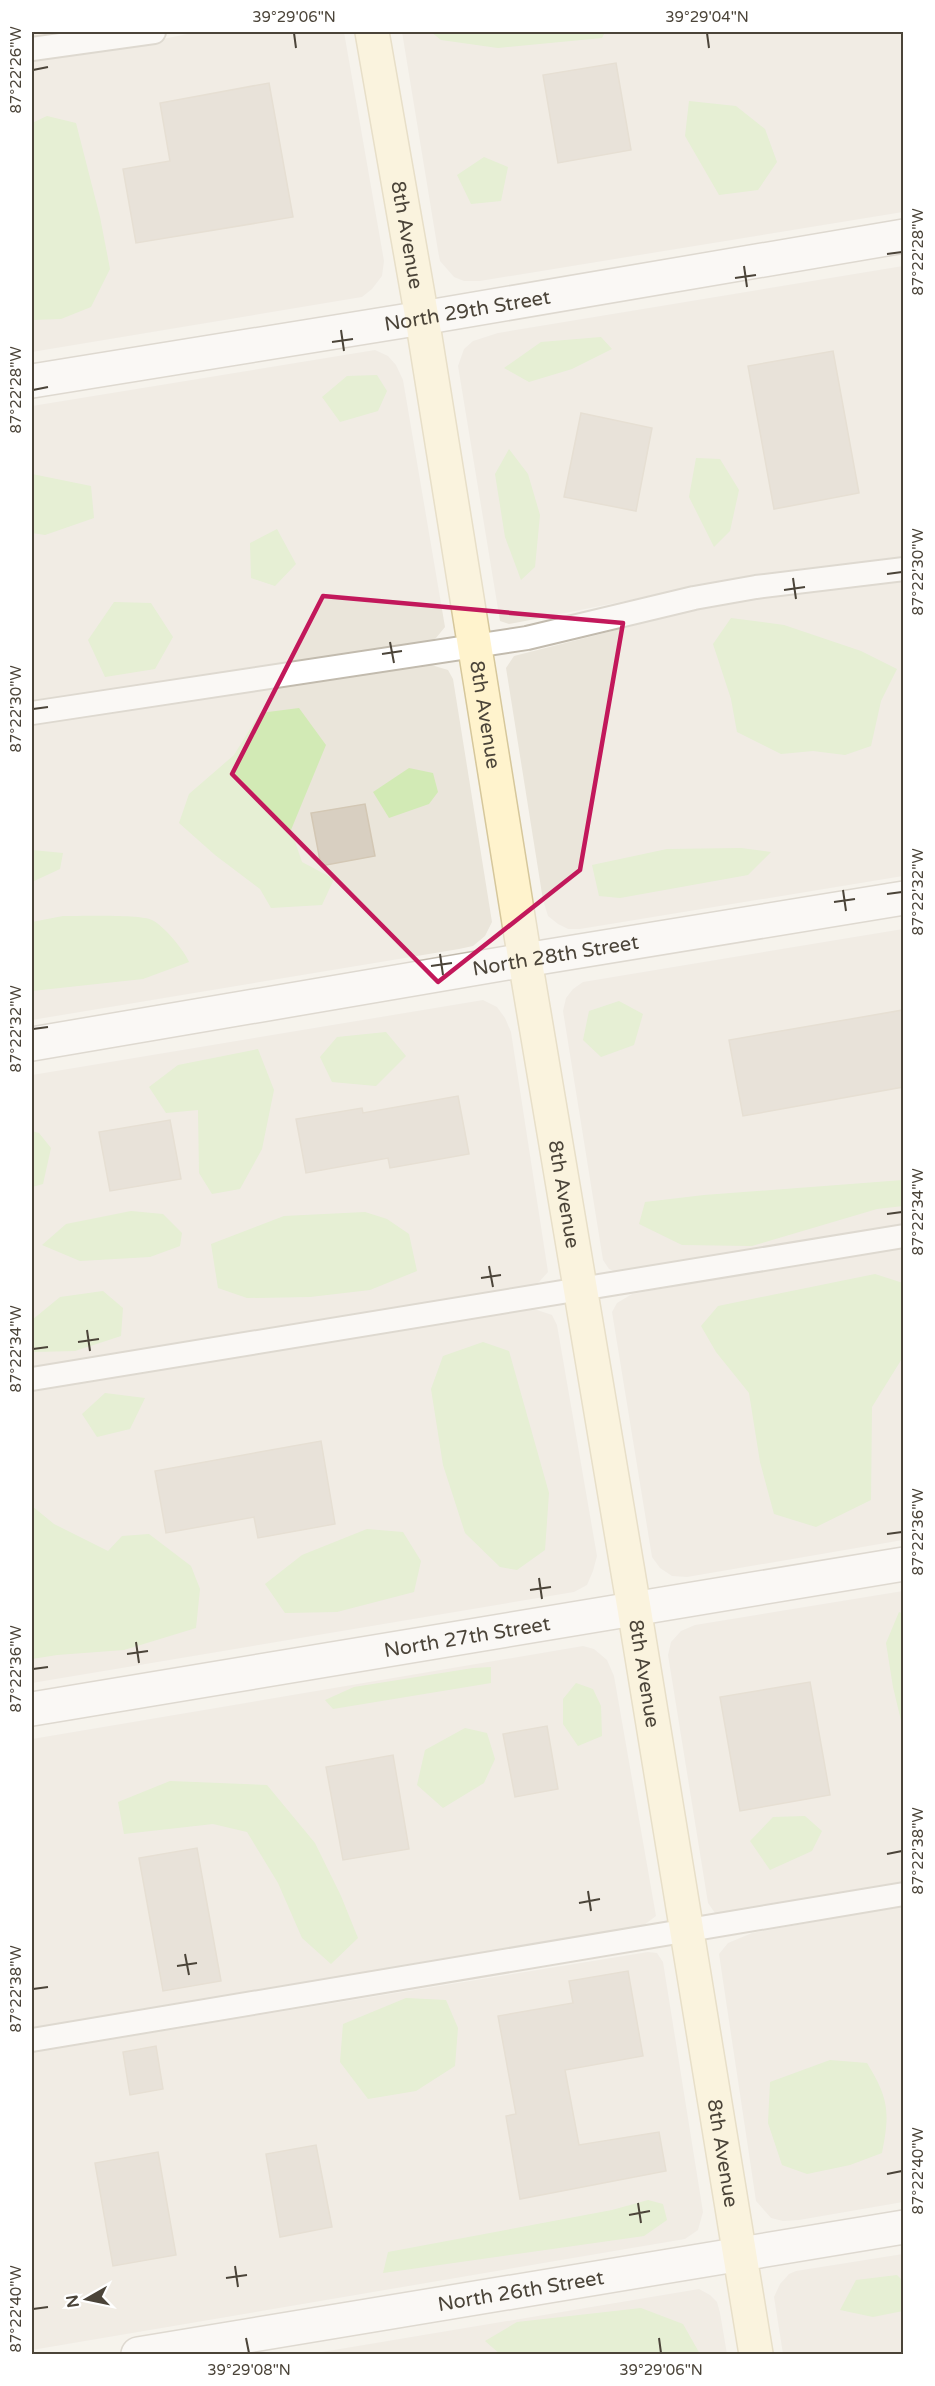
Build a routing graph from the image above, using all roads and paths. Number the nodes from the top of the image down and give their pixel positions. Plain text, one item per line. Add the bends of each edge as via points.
1 (154, 32) edge
2 (372, 32) edge
3 (32, 49) edge
4 (903, 236) edge
5 (422, 318) junction
6 (32, 381) edge
7 (903, 569) edge
8 (474, 646) junction
9 (32, 713) edge
10 (903, 898) edge
11 (525, 960) junction
12 (32, 1044) edge
13 (903, 1236) edge
14 (581, 1290) junction
15 (32, 1379) edge
16 (903, 1564) edge
17 (634, 1608) junction
18 (32, 1709) edge
19 (903, 1894) edge
20 (687, 1931) junction
21 (32, 2040) edge
22 (903, 2227) edge
23 (739, 2254) junction
24 (138, 2355) edge
25 (756, 2355) edge

1 - 3 lane
2 - 5 street, 8th Avenue
4 - 5 street, North 29th Street
5 - 6 street, North 29th Street
5 - 8 street, 8th Avenue
7 - 8 lane via 694,598 527,638
8 - 9 lane
8 - 11 street, 8th Avenue
10 - 11 street, North 28th Street
11 - 12 street, North 28th Street
11 - 14 street, 8th Avenue
13 - 14 lane
14 - 15 lane
14 - 17 street, 8th Avenue
16 - 17 street, North 27th Street
17 - 18 street, North 27th Street
17 - 20 street, 8th Avenue
19 - 20 lane
20 - 21 lane
20 - 23 street, 8th Avenue
22 - 23 street, North 26th Street
23 - 24 street, North 26th Street
23 - 25 street, 8th Avenue

